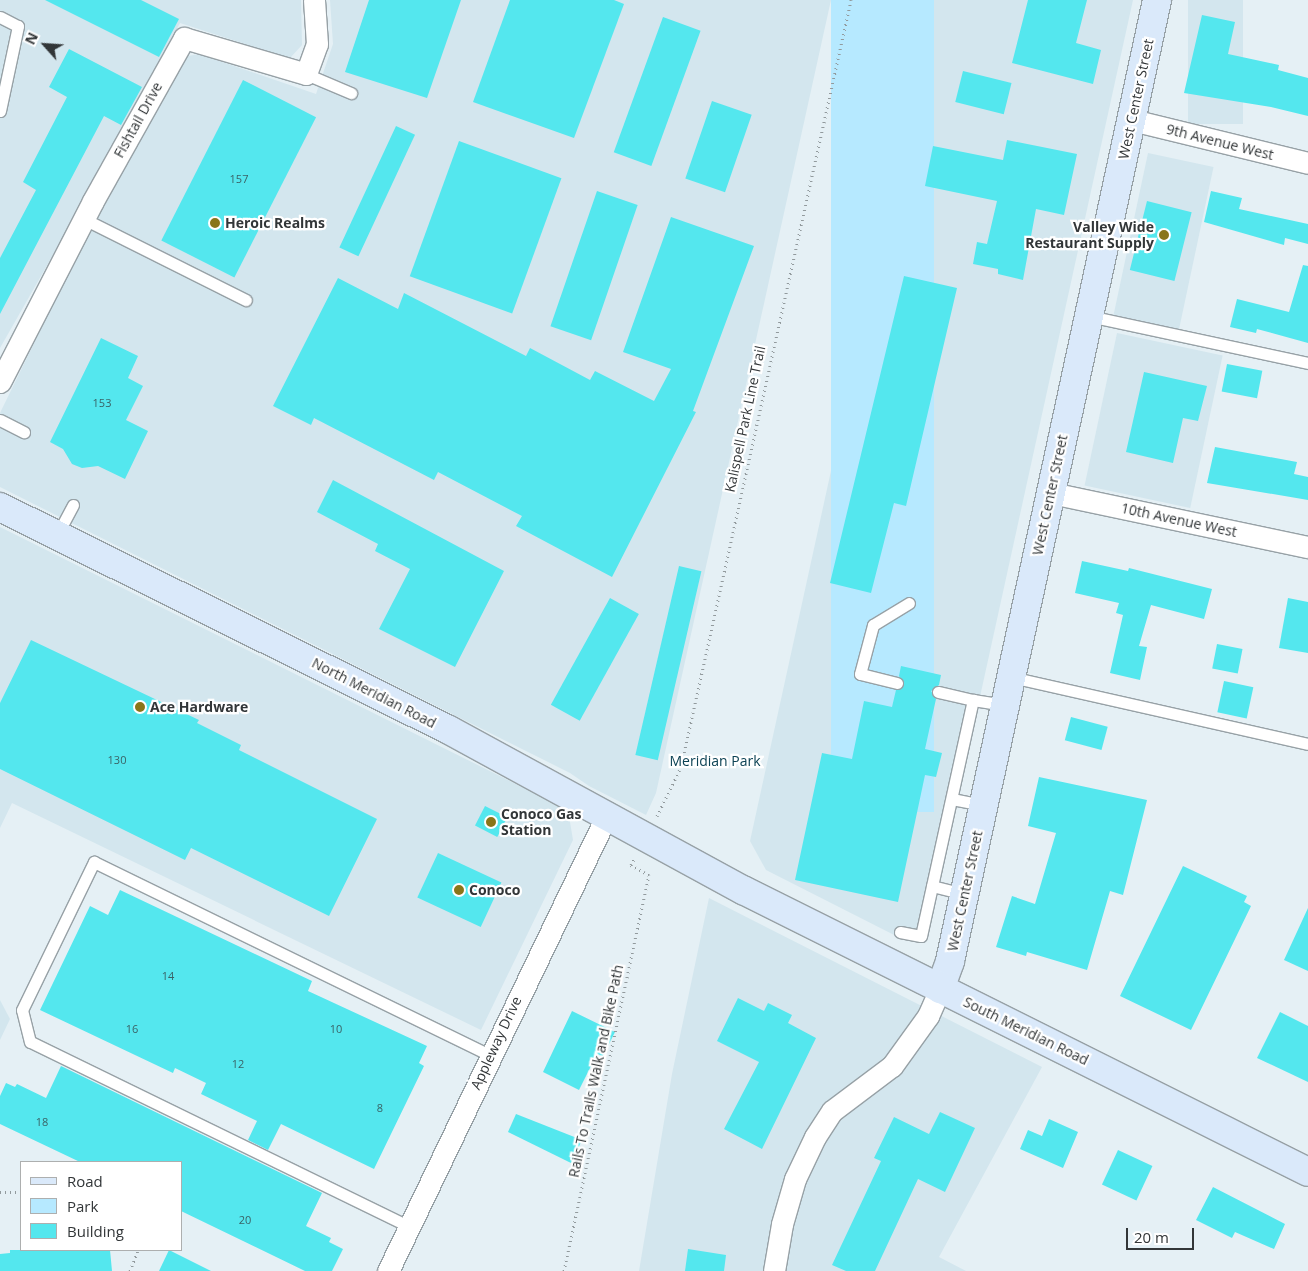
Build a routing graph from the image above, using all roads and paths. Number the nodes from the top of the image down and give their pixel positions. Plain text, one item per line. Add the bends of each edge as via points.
1 (314, 0) edge
2 (850, 0) edge
3 (1157, 0) edge
4 (0, 18) edge
5 (306, 74) junction
6 (351, 93) dead end
7 (0, 111) edge
8 (1132, 120) junction
9 (1308, 163) edge
10 (84, 219) junction
11 (246, 300) dead end
12 (1089, 316) junction
13 (1308, 363) edge
14 (1, 378) edge
15 (0, 420) edge
16 (24, 432) dead end
17 (1050, 493) junction
18 (73, 505) dead end
19 (0, 507) edge
20 (57, 535) junction
21 (1308, 547) edge
22 (910, 603) dead end
23 (1011, 677) junction
24 (897, 683) dead end
25 (938, 692) dead end
26 (973, 700) junction
27 (1005, 705) junction
28 (1308, 744) edge
29 (952, 799) junction
30 (984, 805) junction
31 (607, 815) junction
32 (645, 837) junction
33 (649, 875) dead end
34 (932, 886) junction
35 (743, 890) joint
36 (965, 894) junction
37 (900, 932) dead end
38 (940, 989) junction
39 (490, 1055) junction
40 (1308, 1172) edge
41 (0, 1192) edge
42 (20, 1192) edge
43 (408, 1226) junction
44 (138, 1251) edge
45 (130, 1271) edge
46 (388, 1271) edge
47 (564, 1271) edge
48 (774, 1271) edge

1 - 5 street via 317,44
2 - 32 path, Kalispell Park Line Trail via 682,767
3 - 8 street, West Center Street
4 - 7 lane via 18,26
5 - 6 lane
5 - 10 street, Fishtail Drive via 184,38
8 - 9 street, 9th Avenue West
8 - 12 street, West Center Street
10 - 11 lane
10 - 14 street, Fishtail Drive
12 - 13 lane
12 - 17 street, West Center Street
15 - 16 lane
17 - 21 street, 10th Avenue West
17 - 23 street, West Center Street
18 - 20 lane
19 - 20 street, North Meridian Road
20 - 31 street, North Meridian Road via 440,726
22 - 24 lane via 873,625 860,674
23 - 27 street, West Center Street
23 - 28 lane
25 - 26 lane
26 - 27 lane
26 - 29 lane
27 - 30 street, West Center Street
29 - 30 lane
29 - 34 lane
30 - 36 street, West Center Street
31 - 32 street, North Meridian Road
31 - 39 street, Appleway Drive
32 - 35 street, North Meridian Road
33 - 47 path, Rails To Trails Walk and Bike Path
34 - 36 lane
34 - 37 lane via 921,936
35 - 38 street, South Meridian Road
36 - 38 street, West Center Street via 950,961
38 - 40 street, South Meridian Road
38 - 48 street via 928,1016 892,1066 832,1112 815,1137 796,1179 782,1224
39 - 43 street, Appleway Drive
39 - 43 lane via 94,862 22,1010 30,1042
41 - 42 path
43 - 46 street, Appleway Drive
44 - 45 path

